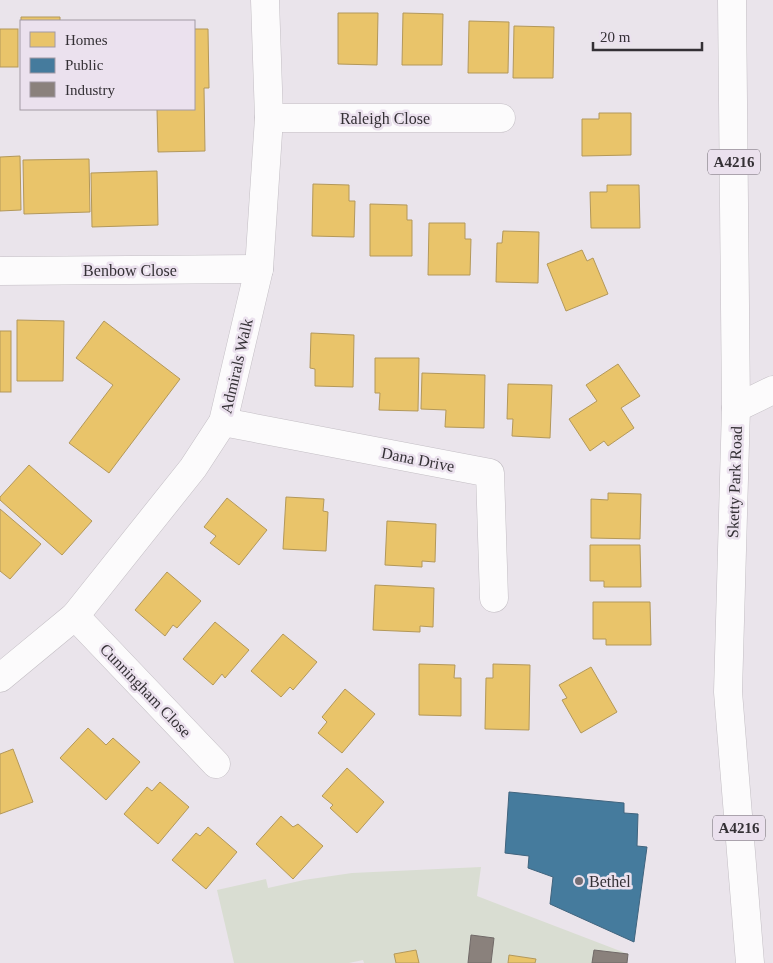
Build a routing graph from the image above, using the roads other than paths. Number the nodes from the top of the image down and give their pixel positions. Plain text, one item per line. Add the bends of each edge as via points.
1 (265, 0) edge
2 (732, 0) edge
3 (268, 118) junction
4 (500, 118) dead end
5 (259, 269) junction
6 (0, 271) edge
7 (773, 390) edge
8 (736, 408) junction
9 (223, 422) junction
10 (494, 598) dead end
11 (75, 616) junction
12 (0, 678) edge
13 (216, 764) dead end
14 (750, 963) edge

1 - 3 street, Admirals Walk
2 - 8 street, Sketty Park Road / A4216
3 - 4 street, Raleigh Close
3 - 5 street, Admirals Walk
5 - 6 street, Benbow Close
5 - 9 street, Admirals Walk
7 - 8 street
8 - 14 street, Sketty Park Road / A4216 via 728,692
9 - 10 street, Dana Drive via 490,473
9 - 11 street, Admirals Walk via 193,468
11 - 12 street, Admirals Walk
11 - 13 street, Cunningham Close

